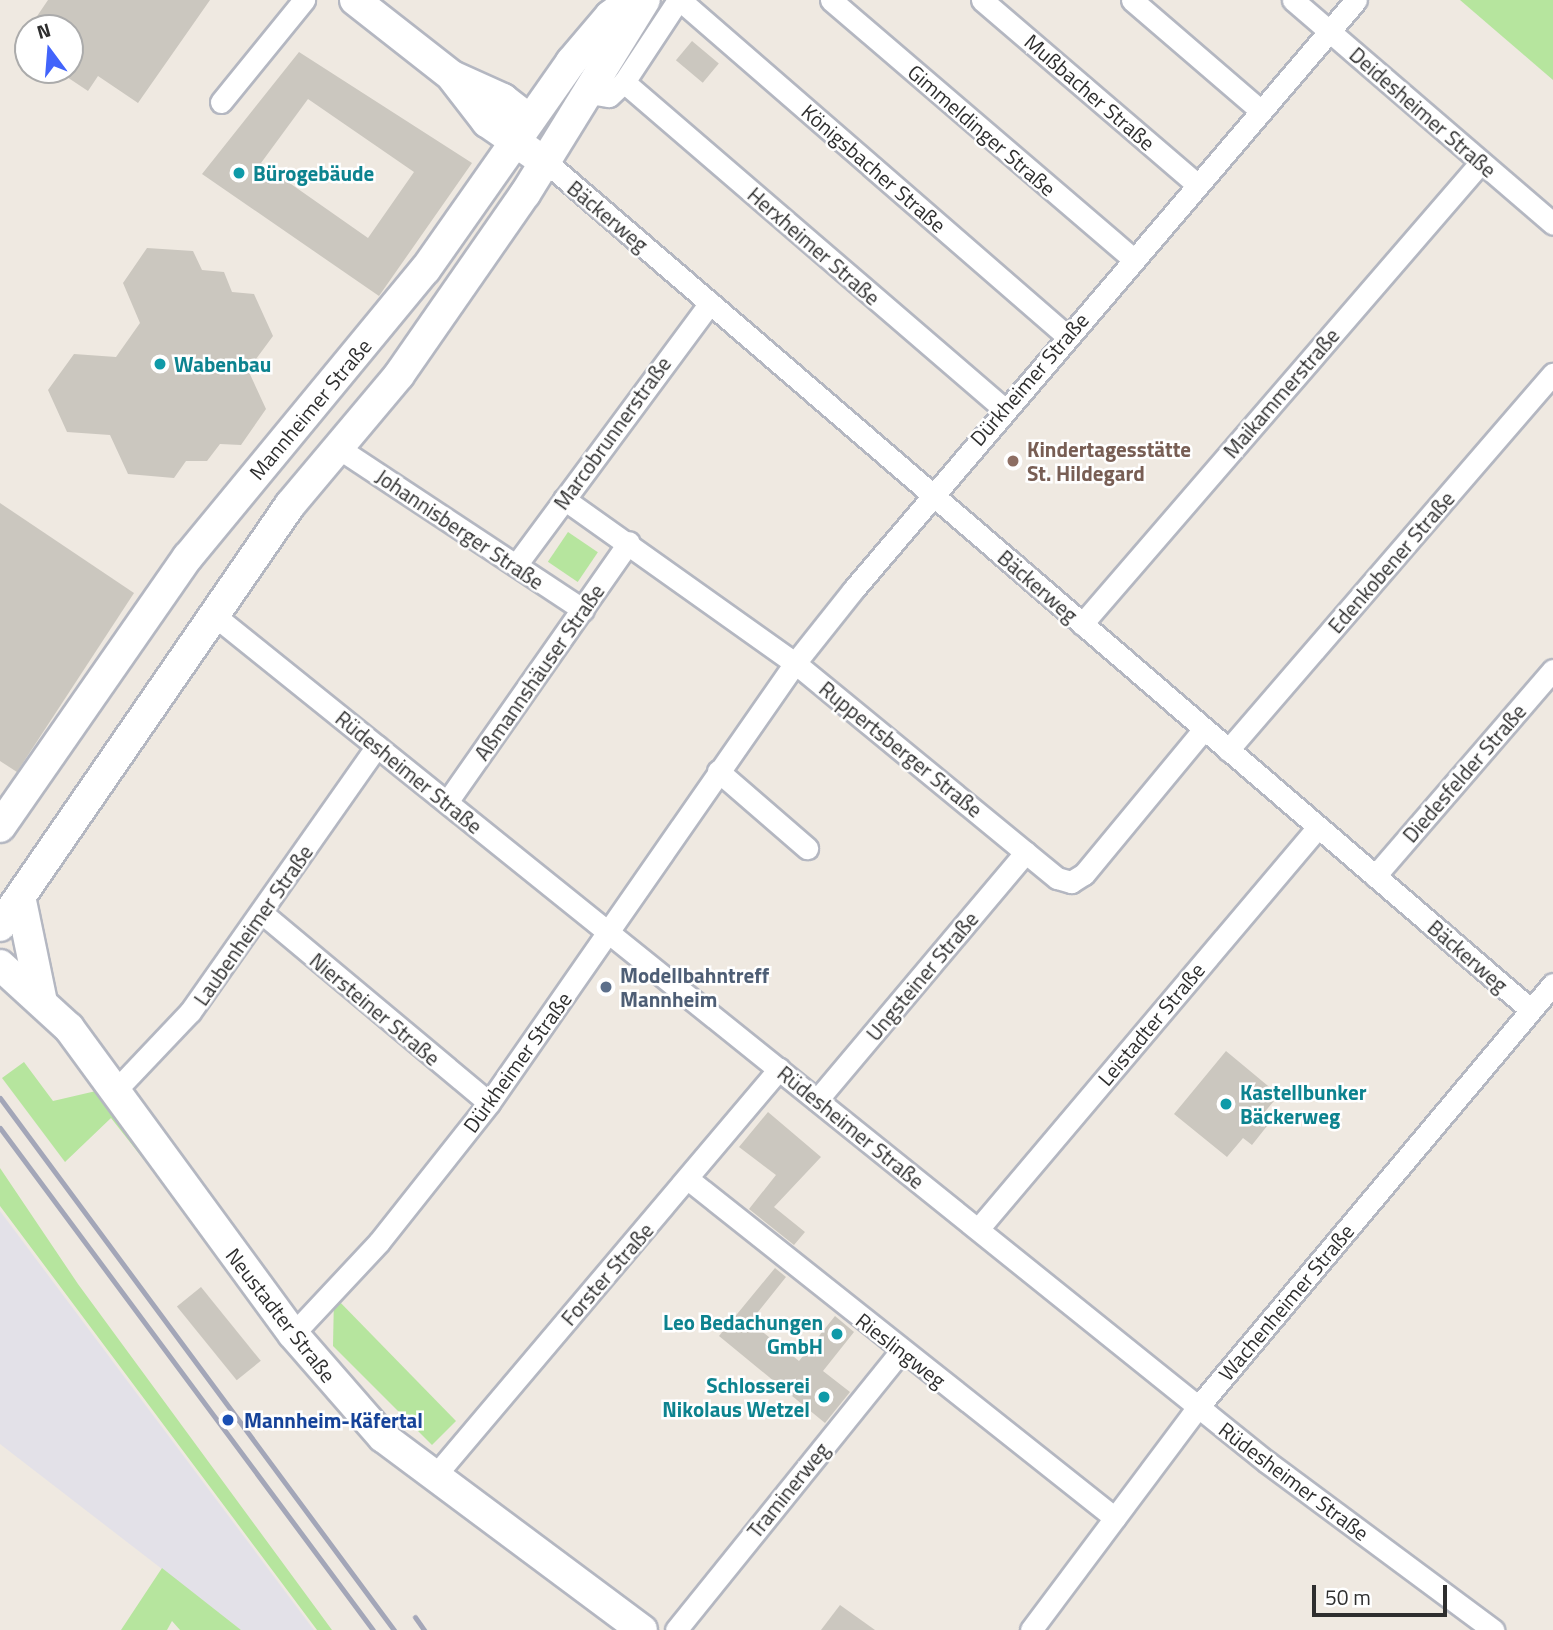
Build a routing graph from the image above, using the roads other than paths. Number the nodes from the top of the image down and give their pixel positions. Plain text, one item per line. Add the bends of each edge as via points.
1 (304, 0) edge
2 (355, 0) edge
3 (631, 0) edge
4 (645, 0) edge
5 (679, 0) edge
6 (831, 0) edge
7 (982, 0) edge
8 (1132, 0) edge
9 (1293, 0) edge
10 (1356, 0) edge
11 (1329, 32) junction
12 (571, 62) junction
13 (624, 82) junction
14 (589, 93) junction
15 (221, 102) dead end
16 (1261, 111) junction
17 (522, 132) junction
18 (545, 162) junction
19 (1481, 162) junction
20 (1197, 184) junction
21 (1553, 224) edge
22 (1133, 259) junction
23 (710, 303) junction
24 (1067, 335) junction
25 (364, 343) junction
26 (1553, 374) edge
27 (399, 375) junction
28 (334, 380) junction
29 (1004, 409) junction
30 (345, 438) junction
31 (930, 494) junction
32 (564, 499) junction
33 (629, 542) junction
34 (516, 565) junction
35 (583, 610) junction
36 (215, 616) junction
37 (1082, 624) junction
38 (795, 663) junction
39 (1553, 670) edge
40 (1204, 729) junction
41 (377, 746) junction
42 (1228, 750) junction
43 (718, 771) junction
44 (447, 802) junction
45 (0, 827) edge
46 (1318, 827) junction
47 (807, 848) dead end
48 (1026, 852) junction
49 (1375, 876) junction
50 (10, 902) edge
51 (262, 913) junction
52 (0, 926) edge
53 (609, 932) junction
54 (0, 965) edge
55 (1553, 984) edge
56 (0, 990) edge
57 (41, 999) junction
58 (1531, 1010) junction
59 (92, 1065) junction
60 (779, 1069) junction
61 (114, 1092) junction
62 (817, 1100) junction
63 (489, 1103) junction
64 (688, 1179) junction
65 (984, 1222) dead end
66 (293, 1334) junction
67 (901, 1351) junction
68 (1198, 1407) junction
69 (433, 1478) junction
70 (1115, 1518) junction
71 (642, 1630) edge
72 (676, 1630) edge
73 (1031, 1630) edge
74 (1493, 1630) edge

1 - 15 street
2 - 17 main road via 452,76 503,99
3 - 12 main road, Mannheimer Straße via 610,16
4 - 14 main road
5 - 13 street
5 - 24 street, Königsbacher Straße
6 - 22 street, Gimmeldinger Straße
7 - 20 street, Mußbacher Straße
8 - 16 street
9 - 11 street, Deidesheimer Straße
10 - 11 street, Dürkheimer Straße
11 - 16 street, Dürkheimer Straße
11 - 19 street, Deidesheimer Straße
12 - 14 main road
12 - 17 main road, Mannheimer Straße
13 - 14 street via 609,96
13 - 29 street, Herxheimer Straße
14 - 18 main road
16 - 20 street, Dürkheimer Straße
17 - 18 main road
17 - 25 main road, Mannheimer Straße via 425,270
18 - 23 street, Bäckerweg
18 - 27 main road
19 - 21 street, Deidesheimer Straße
19 - 37 street, Maikammerstraße
20 - 22 street, Dürkheimer Straße
22 - 24 street, Dürkheimer Straße
23 - 31 street, Bäckerweg
23 - 32 street, Marcobrunnerstraße
24 - 29 street, Dürkheimer Straße
25 - 27 main road via 377,372
25 - 28 main road, Mannheimer Straße
26 - 42 street, Edenkobener Straße
27 - 30 main road
28 - 30 main road via 352,388
28 - 45 main road, Mannheimer Straße via 188,556
29 - 31 street, Dürkheimer Straße
30 - 34 street, Johannisberger Straße
30 - 36 main road
31 - 37 street, Bäckerweg
31 - 38 street, Dürkheimer Straße
32 - 33 street, Ruppertsberger Straße
32 - 34 street, Marcobrunnerstraße
33 - 35 street, Aßmannshäuser Straße
33 - 38 street, Ruppertsberger Straße
34 - 35 street, Johannisberger Straße
35 - 44 street, Aßmannshäuser Straße
36 - 41 street, Rüdesheimer Straße
36 - 50 main road
37 - 40 street, Bäckerweg
38 - 43 street, Dürkheimer Straße
38 - 48 street, Ruppertsberger Straße
39 - 49 street, Diedesfelder Straße
40 - 42 street, Bäckerweg
40 - 48 street, Ruppertsberger Straße via 1084,874 1071,882 1057,878
41 - 44 street, Rüdesheimer Straße
41 - 51 street, Laubenheimer Straße
42 - 46 street, Bäckerweg
43 - 47 street
43 - 53 street, Dürkheimer Straße
44 - 53 street, Rüdesheimer Straße
46 - 49 street, Bäckerweg
46 - 65 street, Leistadter Straße
48 - 62 street, Ungsteiner Straße
49 - 58 street, Bäckerweg
50 - 52 main road
50 - 57 main road
51 - 61 street, Laubenheimer Straße via 191,1012
51 - 63 street, Niersteiner Straße
53 - 60 street, Rüdesheimer Straße
53 - 63 street, Dürkheimer Straße
54 - 57 main road, Neustadter Straße
55 - 58 street, Wachenheimer Straße
56 - 59 main road, Neustadter Straße
57 - 59 main road, Neustadter Straße
58 - 68 street, Wachenheimer Straße
59 - 61 main road, Neustadter Straße
60 - 62 street, Rüdesheimer Straße
60 - 64 street, Forster Straße
61 - 66 main road, Neustadter Straße
62 - 68 street, Rüdesheimer Straße
63 - 66 street, Dürkheimer Straße via 342,1287
64 - 67 street, Rieslingweg
64 - 69 street, Forster Straße
66 - 69 main road, Neustadter Straße via 383,1437
67 - 70 street, Rieslingweg
67 - 72 street, Traminerweg
68 - 70 street, Wachenheimer Straße
68 - 74 street, Rüdesheimer Straße
69 - 71 main road, Neustadter Straße
70 - 73 street, Wachenheimer Straße

